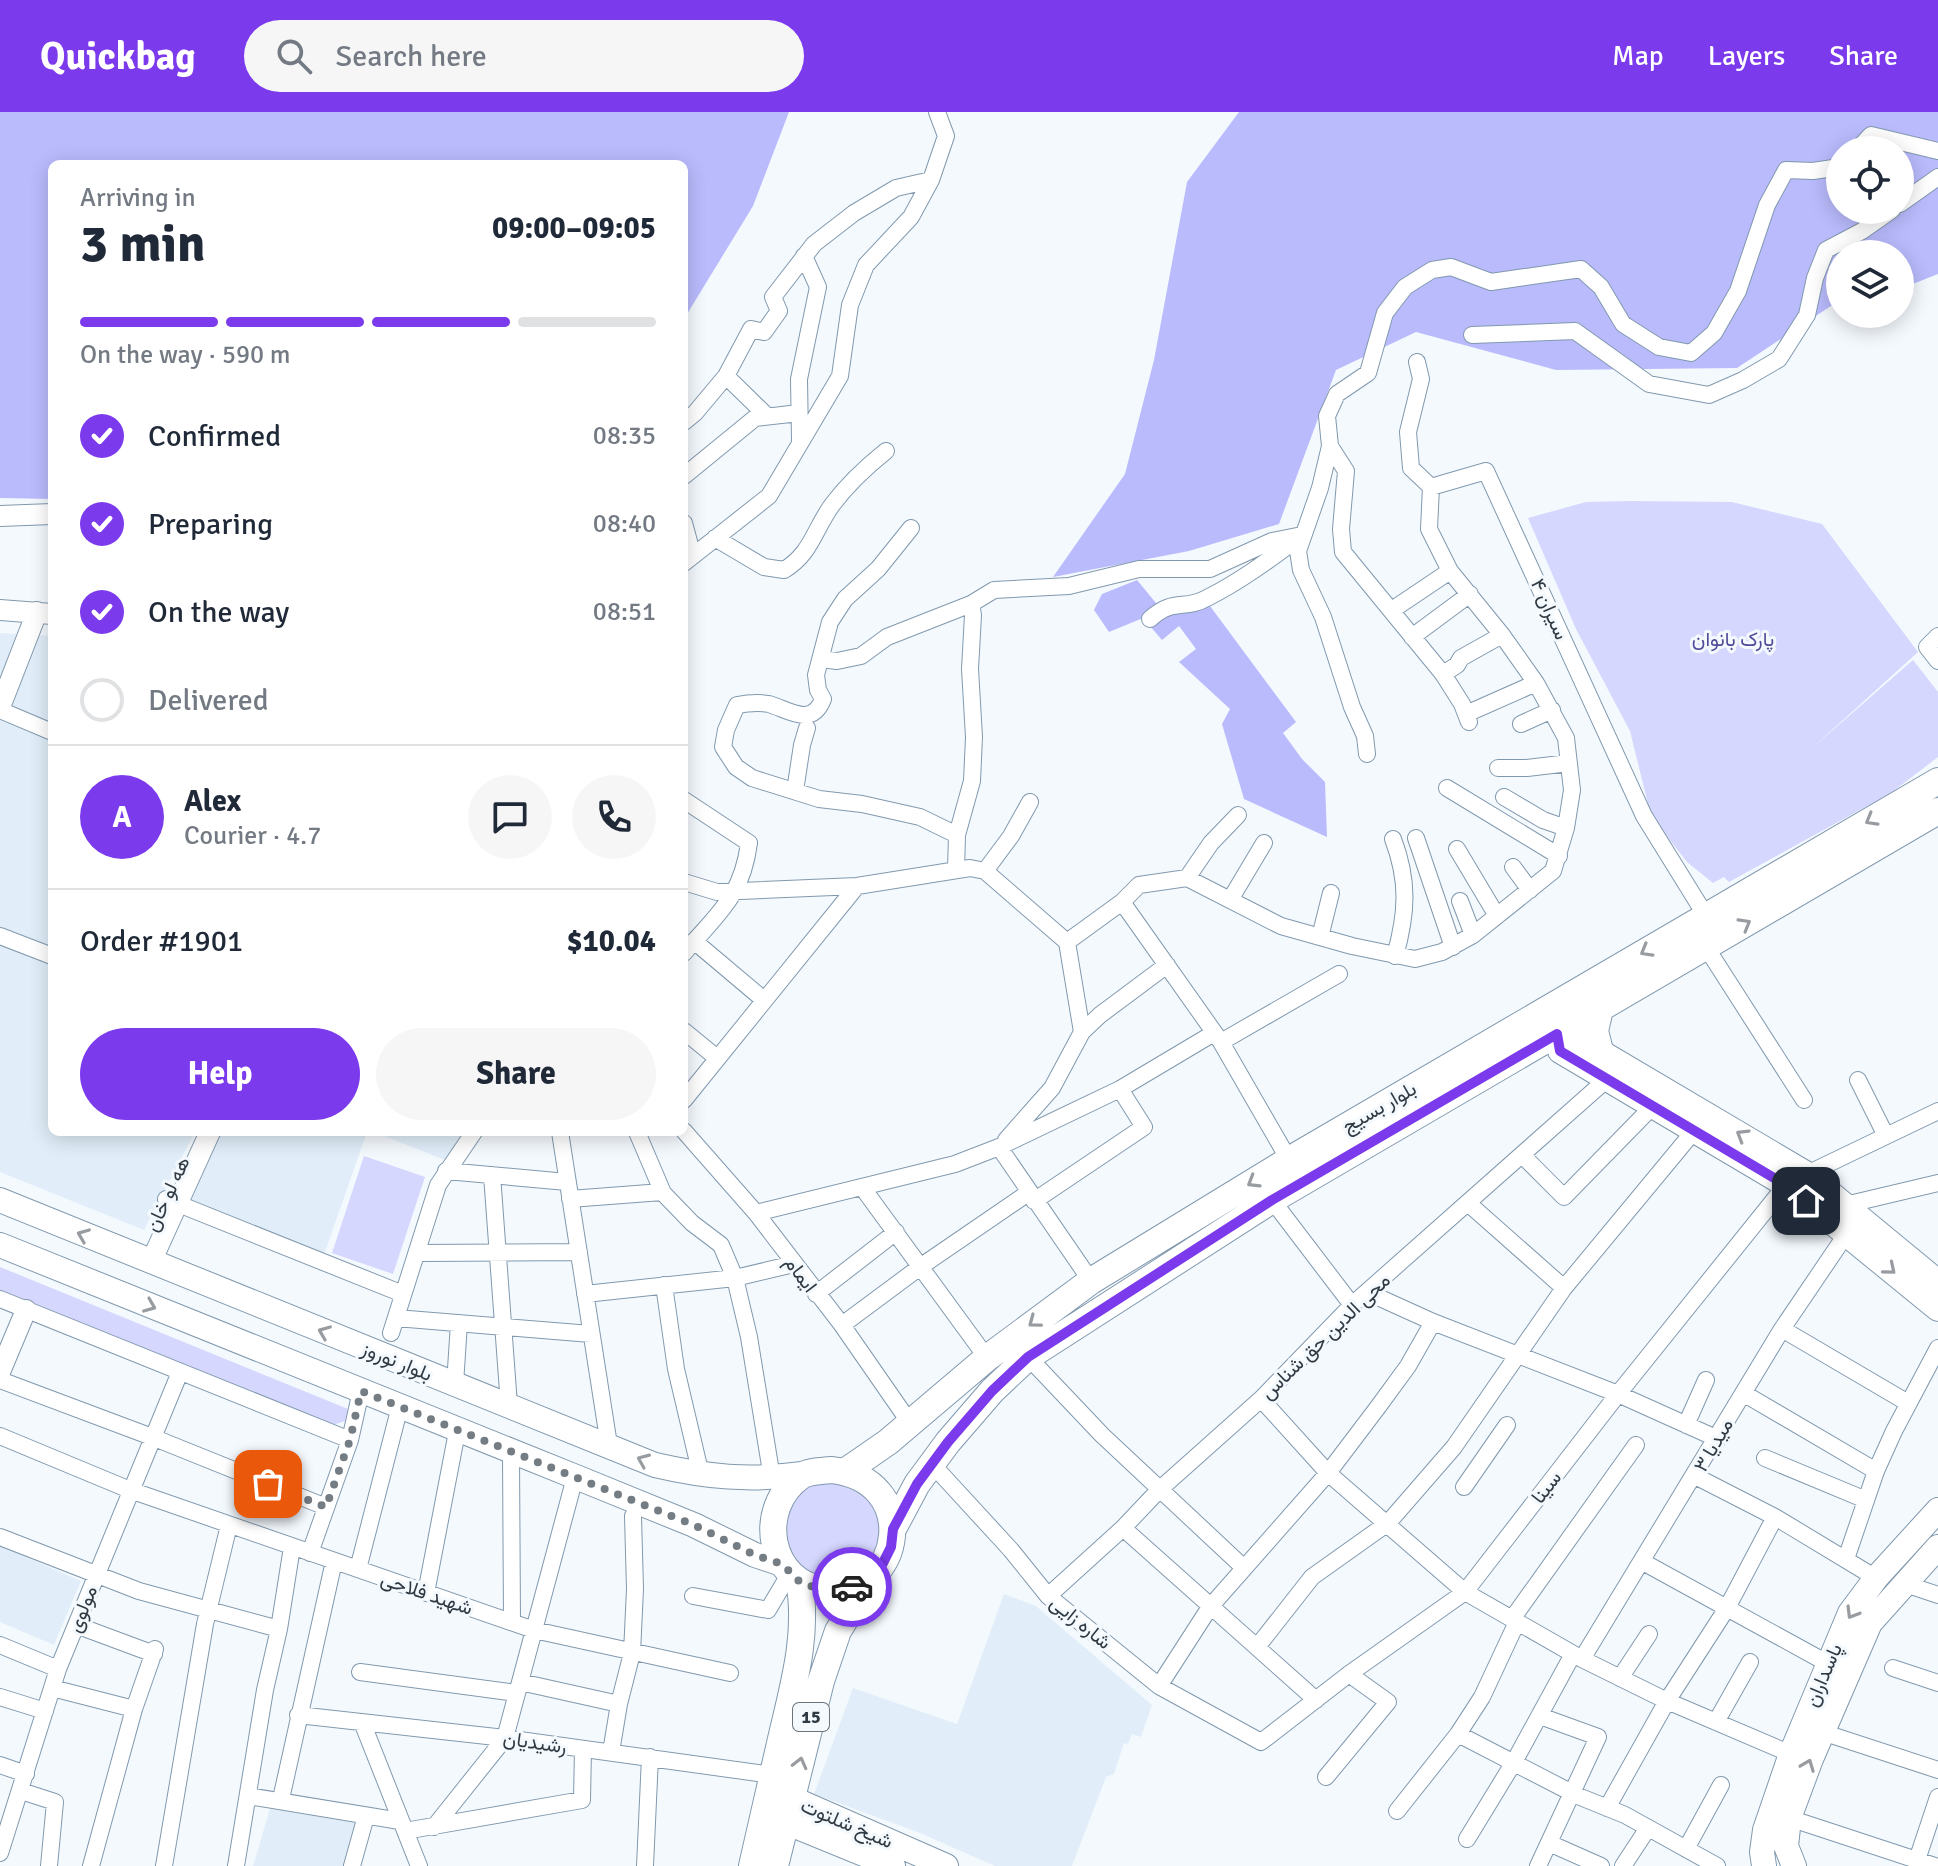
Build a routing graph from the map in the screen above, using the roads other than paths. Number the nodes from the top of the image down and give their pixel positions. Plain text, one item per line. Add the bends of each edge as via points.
1 (937, 112) edge
2 (1914, 145) edge
3 (1938, 151) edge
4 (1826, 169) edge
5 (1938, 177) edge
6 (931, 180) junction
7 (1914, 194) edge
8 (1872, 224) edge
9 (804, 256) junction
10 (1472, 335) dead end
11 (1417, 362) dead end
12 (726, 376) junction
13 (799, 413) junction
14 (767, 416) junction
15 (688, 419) edge
16 (800, 444) junction
17 (1330, 446) junction
18 (886, 451) dead end
19 (688, 473) edge
20 (1431, 487) junction
21 (48, 514) edge
22 (0, 516) edge
23 (911, 528) dead end
24 (1302, 535) junction
25 (715, 538) junction
26 (688, 560) edge
27 (1450, 571) junction
28 (1470, 594) junction
29 (971, 604) junction
30 (0, 610) edge
31 (1392, 610) junction
32 (44, 613) edge
33 (1150, 619) dead end
34 (1502, 635) junction
35 (1938, 636) edge
36 (1412, 637) junction
37 (821, 659) junction
38 (1938, 661) edge
39 (1443, 674) junction
40 (1536, 683) junction
41 (0, 708) edge
42 (1552, 710) junction
43 (1521, 724) dead end
44 (807, 728) dead end
45 (48, 730) edge
46 (1367, 754) dead end
47 (1569, 763) junction
48 (1498, 768) dead end
49 (1938, 781) edge
50 (1447, 788) dead end
51 (795, 791) junction
52 (1504, 797) dead end
53 (1030, 802) dead end
54 (688, 803) edge
55 (1938, 811) edge
56 (1238, 815) dead end
57 (1566, 828) junction
58 (957, 835) junction
59 (1416, 838) dead end
60 (1393, 839) dead end
61 (1264, 843) dead end
62 (1457, 849) dead end
63 (1559, 856) junction
64 (1513, 867) dead end
65 (956, 870) junction
66 (985, 871) junction
67 (1187, 878) junction
68 (688, 883) edge
69 (857, 886) junction
70 (1530, 890) junction
71 (737, 891) junction
72 (1331, 893) dead end
73 (1230, 900) junction
74 (1460, 901) dead end
75 (1122, 902) junction
76 (1497, 916) junction
77 (1706, 916) junction
78 (1473, 935) junction
79 (0, 936) edge
80 (1320, 937) junction
81 (1067, 942) junction
82 (689, 947) edge
83 (1453, 947) junction
84 (1706, 947) junction
85 (48, 954) edge
86 (1395, 956) junction
87 (1167, 965) junction
88 (1339, 974) dead end
89 (764, 1000) junction
90 (1600, 1009) junction
91 (1543, 1011) junction
92 (1082, 1032) junction
93 (688, 1034) edge
94 (1557, 1034) junction
95 (1217, 1038) junction
96 (1600, 1051) junction
97 (717, 1058) junction
98 (1606, 1080) junction
99 (1858, 1080) dead end
100 (1120, 1089) junction
101 (688, 1095) edge
102 (1804, 1100) dead end
103 (1652, 1107) junction
104 (1938, 1111) edge
105 (1694, 1131) junction
106 (194, 1136) edge
107 (208, 1136) edge
108 (471, 1136) edge
109 (561, 1136) edge
110 (639, 1136) edge
111 (688, 1136) edge
112 (1886, 1136) junction
113 (999, 1147) junction
114 (1523, 1156) junction
115 (1289, 1160) junction
116 (446, 1171) junction
117 (492, 1175) junction
118 (1796, 1179) junction
119 (1938, 1183) edge
120 (862, 1187) junction
121 (569, 1190) junction
122 (662, 1192) junction
123 (1031, 1197) junction
124 (0, 1200) edge
125 (1272, 1200) junction
126 (171, 1202) junction
127 (1469, 1204) junction
128 (1845, 1205) junction
129 (756, 1213) junction
130 (896, 1232) junction
131 (1847, 1233) junction
132 (0, 1245) edge
133 (579, 1252) junction
134 (417, 1253) junction
135 (497, 1253) junction
136 (144, 1259) junction
137 (794, 1264) junction
138 (920, 1267) junction
139 (735, 1278) junction
140 (1091, 1281) junction
141 (1938, 1282) edge
142 (664, 1285) junction
143 (1564, 1288) junction
144 (1369, 1293) junction
145 (403, 1294) junction
146 (585, 1294) junction
147 (816, 1294) junction
148 (0, 1299) edge
149 (1352, 1305) junction
150 (1938, 1309) edge
151 (26, 1310) junction
152 (1433, 1322) junction
153 (459, 1323) junction
154 (842, 1325) junction
155 (503, 1327) junction
156 (1782, 1329) junction
157 (591, 1334) junction
158 (1938, 1348) edge
159 (1518, 1354) junction
160 (1028, 1357) junction
161 (979, 1364) junction
162 (0, 1372) edge
163 (180, 1372) junction
164 (0, 1380) edge
165 (1706, 1380) dead end
166 (455, 1384) junction
167 (361, 1391) junction
168 (992, 1391) junction
169 (1743, 1393) junction
170 (1618, 1394) junction
171 (1261, 1399) junction
172 (1908, 1403) junction
173 (509, 1405) junction
174 (398, 1414) dead end
175 (910, 1423) junction
176 (1507, 1425) dead end
177 (1686, 1425) junction
178 (0, 1436) edge
179 (152, 1437) junction
180 (456, 1437) dead end
181 (1718, 1439) junction
182 (350, 1440) junction
183 (1459, 1440) junction
184 (609, 1445) junction
185 (1636, 1445) dead end
186 (511, 1456) dead end
187 (1485, 1458) junction
188 (1765, 1458) dead end
189 (932, 1464) junction
190 (846, 1471) junction
191 (1876, 1471) junction
192 (1328, 1473) junction
193 (803, 1474) junction
194 (701, 1475) junction
195 (1695, 1476) junction
196 (772, 1478) junction
197 (574, 1481) dead end
198 (1464, 1487) dead end
199 (130, 1490) junction
200 (1159, 1490) junction
201 (1866, 1500) junction
202 (326, 1507) junction
203 (1938, 1510) edge
204 (633, 1516) dead end
205 (1775, 1517) junction
206 (1388, 1523) junction
207 (229, 1525) junction
208 (1123, 1528) junction
209 (893, 1529) junction
210 (0, 1537) edge
211 (292, 1547) junction
212 (1938, 1547) edge
213 (310, 1553) junction
214 (1846, 1559) junction
215 (334, 1561) junction
216 (1643, 1562) junction
217 (1243, 1567) junction
218 (358, 1569) junction
219 (790, 1573) junction
220 (96, 1576) junction
221 (871, 1577) junction
222 (1876, 1578) junction
223 (1905, 1584) junction
224 (1465, 1592) junction
225 (426, 1593) junction
226 (1938, 1595) edge
227 (693, 1596) dead end
228 (1048, 1596) junction
229 (1210, 1607) junction
230 (1727, 1608) junction
231 (208, 1611) junction
232 (512, 1621) junction
233 (1515, 1621) junction
234 (76, 1625) junction
235 (279, 1629) junction
236 (534, 1630) junction
237 (802, 1632) junction
238 (1649, 1634) dead end
239 (835, 1639) junction
240 (0, 1645) edge
241 (1257, 1647) junction
242 (632, 1653) junction
243 (1578, 1657) junction
244 (1750, 1662) dead end
245 (1827, 1663) junction
246 (1893, 1668) dead end
247 (58, 1669) junction
248 (360, 1672) dead end
249 (730, 1673) dead end
250 (1349, 1674) junction
251 (1620, 1678) junction
252 (1938, 1683) edge
253 (1159, 1686) junction
254 (52, 1688) junction
255 (518, 1688) junction
256 (0, 1697) edge
257 (1316, 1700) junction
258 (1667, 1701) junction
259 (619, 1704) junction
260 (134, 1709) junction
261 (45, 1711) junction
262 (298, 1715) junction
263 (1540, 1716) junction
264 (362, 1722) junction
265 (1716, 1722) junction
266 (1822, 1732) junction
267 (1458, 1734) junction
268 (505, 1738) junction
269 (1261, 1742) joint
270 (583, 1749) junction
271 (611, 1752) junction
272 (1791, 1754) junction
273 (650, 1757) junction
274 (1514, 1762) junction
275 (0, 1765) edge
276 (1938, 1770) edge
277 (26, 1774) junction
278 (772, 1775) junction
279 (1326, 1777) dead end
280 (1721, 1785) dead end
281 (21, 1791) junction
282 (1573, 1794) junction
283 (248, 1796) junction
284 (1938, 1797) edge
285 (281, 1799) junction
286 (1607, 1808) junction
287 (788, 1810) junction
288 (1397, 1811) dead end
289 (366, 1816) junction
290 (1789, 1818) junction
291 (402, 1826) junction
292 (434, 1827) junction
293 (1648, 1828) junction
294 (1467, 1839) dead end
295 (1549, 1843) junction
296 (1686, 1849) junction
297 (0, 1853) edge
298 (1917, 1860) junction
299 (49, 1866) edge
300 (91, 1866) edge
301 (164, 1866) edge
302 (236, 1866) edge
303 (352, 1866) edge
304 (419, 1866) edge
305 (645, 1866) edge
306 (752, 1866) edge
307 (775, 1866) edge
308 (893, 1866) edge
309 (946, 1866) edge
310 (1538, 1866) edge
311 (1601, 1866) edge
312 (1623, 1866) edge
313 (1717, 1866) edge
314 (1764, 1866) edge
315 (1794, 1866) edge
316 (1935, 1866) edge

1 - 6 street via 946,136
2 - 3 street
4 - 17 street via 1786,170 1767,205 1738,291 1714,333 1691,353 1659,347 1623,324 1601,287 1581,269 1491,282 1451,267 1432,270 1405,287 1385,313 1368,373 1337,394 1327,416
5 - 7 street
6 - 9 street via 896,188 854,213
6 - 16 street via 911,217 866,265 850,305 840,376
8 - 10 street via 1826,250 1807,315 1779,359 1709,395 1649,384 1575,331
9 - 12 street via 773,297 779,311 764,332 751,329
9 - 13 street via 818,287 799,379
11 - 20 street via 1421,379 1408,432 1411,468
12 - 14 street
12 - 15 street
13 - 14 street
13 - 16 street
14 - 19 street via 755,418
16 - 25 street via 769,496
17 - 24 street
17 - 31 street via 1346,471 1343,552
18 - 25 street via 833,503 805,554 784,570 764,567
20 - 27 street via 1429,529
20 - 77 street, سیران ۴ via 1486,471 1644,816
21 - 22 street
23 - 37 street via 845,599 830,622
24 - 29 street via 1272,541 1210,569 1139,569 1069,586 994,590
24 - 33 street via 1205,600 1171,605
24 - 46 street via 1301,570 1323,617
25 - 26 street
27 - 28 street
27 - 31 street
28 - 34 street
28 - 36 street
29 - 37 street via 887,637 861,656
29 - 58 street via 972,781
30 - 32 street
31 - 36 street
32 - 41 street
34 - 39 street
34 - 40 street
35 - 38 street via 1927,647
36 - 39 street
37 - 51 street via 816,675 823,699 819,709 797,715 768,704 737,705 726,730 723,747 736,767 752,778
39 - 40 street via 1468,718
40 - 42 street
41 - 45 street
42 - 43 street
42 - 47 street via 1566,738
44 - 51 street
47 - 48 street
47 - 57 street via 1572,790
49 -> 77 main road, بلوار بسیج
50 - 63 street
51 - 58 street via 920,817
52 - 57 street
53 - 66 street
54 - 71 street via 749,843
84 -> 55 main road, بلوار بسیج / 15
56 - 67 street
57 - 63 street
58 - 65 street
59 - 83 street
60 - 86 street via 1406,907
61 - 73 street
62 - 76 street
63 - 70 street via 1553,871
64 - 70 street
65 - 66 street
65 - 69 street
66 - 81 street
67 - 73 street
67 - 75 street via 1139,885
68 - 71 street via 717,892
69 - 71 street
69 - 89 street
70 - 76 street
71 - 82 street
72 - 80 street
73 - 80 street via 1281,926
74 - 78 street
75 - 81 street
75 - 87 street
76 - 78 street
77 -> 91 main road, بلوار بسیج
78 - 83 street
79 - 85 street
80 - 86 street
81 - 92 street
82 - 89 street
83 - 86 street via 1415,959
84 - 90 main road, بلوار بسیج / 15
84 - 102 street
87 - 92 street
87 - 95 street
88 - 95 street
89 - 97 street
90 - 94 main road, بلوار بسیج / 15
90 - 96 main road via 1595,1031
91 - 94 main road
91 - 115 main road, بلوار بسیج
92 - 113 street via 1052,1088
93 - 97 street
94 - 96 main road
94 - 98 main road via 1560,1051
94 - 125 main road, بلوار بسیج / 15
95 - 100 street
95 - 115 street
118 -> 96 main road
97 - 101 street
98 - 103 main road
98 - 114 street, محی الدین حق شناس
99 - 112 street
100 - 113 street
100 - 123 street via 1144,1127
103 - 105 main road
103 - 114 street via 1564,1197
104 - 112 street
105 - 118 main road
105 - 143 street
106 - 126 street, هه لو خان
107 - 126 street
108 - 116 street
109 - 121 street
110 - 122 street
111 - 129 street, ایمام
112 - 118 street
113 - 120 street
113 - 123 street
114 - 127 street, محی الدین حق شناس
115 -> 140 main road, بلوار بسیج
116 - 117 street
116 - 134 street
117 - 121 street
117 - 135 street
118 - 128 main road
118 - 131 main road
118 - 170 street, سینا
119 - 128 street
120 - 129 street
120 - 130 street
121 - 122 street
121 - 133 street
122 - 139 street via 721,1245
123 - 138 street
123 - 140 street
136 -> 124 main road, بلوار نوروز
125 - 149 street
125 - 160 main road, بلوار بسیج / 15
126 - 136 street
126 - 145 street
127 - 143 street
127 - 144 street, محی الدین حق شناس
128 - 141 main road
129 - 137 street, ایمام
130 - 138 street
130 - 147 street
131 -> 150 main road
131 - 156 street, میدیا ۳
132 -> 167 main road, بلوار نوروز
133 - 135 street
133 - 146 street
134 - 135 street
134 - 145 street
135 - 155 street
166 -> 136 main road, بلوار نوروز
137 - 139 street
137 - 147 street, ایمام
138 - 154 street
138 - 161 street
139 - 142 street
139 - 196 street
140 -> 161 main road, بلوار بسیج
142 - 146 street
142 - 194 street via 676,1369
143 - 159 street
144 - 149 street, محی الدین حق شناس
144 - 152 street
145 - 153 street via 393,1326
146 - 157 street
147 - 154 street, ایمام
148 - 151 street
149 - 171 street, محی الدین حق شناس
151 - 162 street
151 - 163 street
152 - 159 street
152 - 192 street via 1408,1366
153 - 155 street
153 - 166 street
154 - 175 street, ایمام
155 - 157 street
155 - 173 street
156 - 169 street, میدیا ۳
156 - 172 street
157 - 184 street
158 - 172 street
159 - 170 street
159 - 183 street
160 - 168 main road, بلوار بسیج / 15
160 - 200 street
161 - 168 main road
161 - 175 main road, بلوار بسیج
163 - 179 street, مولوی
163 - 182 street
164 - 179 street
165 - 177 street
166 - 173 main road, بلوار نوروز
167 - 182 street
167 - 219 main road, بلوار نوروز via 694,1525
168 - 189 main road, بلوار بسیج / 15
169 - 181 street, میدیا ۳
169 - 191 street
170 - 177 street
170 - 224 street, سینا
171 - 192 street
171 - 200 street, محی الدین حق شناس
172 - 191 street
173 - 184 main road, بلوار نوروز
174 - 218 street
175 - 190 main road, بلوار بسیج
176 - 187 street
177 - 181 street
178 - 199 street, شهید فلاحی
179 - 199 street, مولوی
179 - 202 street
180 - 225 street
181 - 195 street, میدیا ۳
182 - 202 street
183 - 187 street
183 - 206 street
194 -> 184 main road, بلوار نوروز via 655,1465
185 - 233 street
186 - 232 street
187 - 198 street
188 - 201 street
189 - 209 main road, بلوار بسیج / 15
189 - 228 street, شاره زایی
190 - 193 main road
190 - 209 main road via 884,1498
191 - 201 street
192 - 206 street
192 - 217 street
193 - 196 main road, بلوار نوروز
193 - 219 main road, 15 via 776,1507 772,1527 774,1546
194 - 196 main road, بلوار نوروز
195 - 205 street
195 - 216 street, میدیا ۳
197 - 236 street
199 - 207 street, شهید فلاحی
199 - 220 street, مولوی
200 - 208 street, محی الدین حق شناس
200 - 217 street
201 - 214 street
202 - 213 street
203 - 222 main road, پاسداران
204 - 242 street
205 - 214 street
205 - 230 street
206 - 224 street
206 - 241 street via 1312,1577
207 - 211 street, شهید فلاحی
207 - 231 street
208 - 228 street, محی الدین حق شناس
208 - 229 street
209 - 221 main road, 15 via 891,1547
210 - 220 street
211 - 213 street, شهید فلاحی
211 - 235 street
212 - 223 main road
213 - 215 street, شهید فلاحی
214 - 222 street
215 - 218 street, شهید فلاحی
215 - 262 street
216 - 230 street
216 - 243 street, میدیا ۳
217 - 229 street
218 - 225 street, شهید فلاحی
219 - 221 main road via 828,1591
219 - 227 street via 768,1610
219 - 237 main road, 15 via 803,1601
220 - 231 street
220 - 234 street, مولوی
221 - 239 main road, 15
222 -> 245 main road, پاسداران via 1850,1613
223 - 226 street
223 - 266 main road via 1870,1623
224 - 233 street
224 - 250 street, سینا
225 - 232 street, شهید فلاحی
228 - 253 street, شاره زایی
229 - 241 street
229 - 253 street
230 - 245 street
230 - 258 street
231 - 235 street
231 - 301 street
232 - 236 street, شهید فلاحی
233 - 243 street
233 - 267 street via 1482,1697
234 - 247 street, مولوی
234 - 260 street via 154,1652
235 - 283 street
236 - 242 street, شهید فلاحی
236 - 255 street
237 - 239 main road via 817,1625 832,1631
237 - 278 main road, 15
238 - 251 street
287 -> 239 main road, 15
240 - 247 street
241 - 257 street
242 - 249 street, شهید فلاحی
242 - 259 street
243 - 251 street
243 - 263 street, میدیا ۳
244 - 265 street
245 - 272 main road, پاسداران
246 - 252 street
247 - 254 street, مولوی
248 - 255 street
250 - 257 street, سینا
250 - 279 street via 1388,1702
251 - 258 street
253 - 269 street, شاره زایی
254 - 260 street
254 - 261 street, مولوی
255 - 259 street
255 - 268 street
256 - 261 street
257 - 269 street, سینا
258 - 265 street
258 - 286 street
259 - 271 street
260 - 300 street
261 - 277 street, مولوی
262 - 264 street, رشیدیان
262 - 285 street
263 - 274 street, میدیا ۳
263 - 282 street via 1598,1737
264 - 268 street, رشیدیان
264 - 291 street
265 - 272 street
266 - 276 street
290 -> 266 main road
267 - 274 street
267 - 288 street
268 - 270 street, رشیدیان
268 - 292 street
270 - 271 street, رشیدیان
270 - 292 street via 582,1800
271 - 273 street, رشیدیان
272 - 314 main road, پاسداران via 1765,1830
273 - 278 street, رشیدیان
273 - 305 street
274 - 282 street
274 - 294 street, میدیا ۳
275 - 277 street
277 - 281 street, مولوی
278 - 306 main road, 15
280 - 296 street
281 - 297 street, مولوی
281 - 299 street via 55,1802
282 - 286 street
282 - 295 street
283 - 285 street
283 - 302 street
284 - 298 street
285 - 289 street
286 - 293 street
287 - 307 main road, 15
287 - 308 main road, شیخ شلتوت
287 - 309 main road, شیخ شلتوت
289 - 291 street
289 - 303 street
290 - 298 street
290 - 315 main road via 1786,1846
291 - 292 street
291 - 304 street
293 - 296 street
293 - 312 street
295 - 310 street
295 - 311 street
296 - 313 street
298 - 316 street

